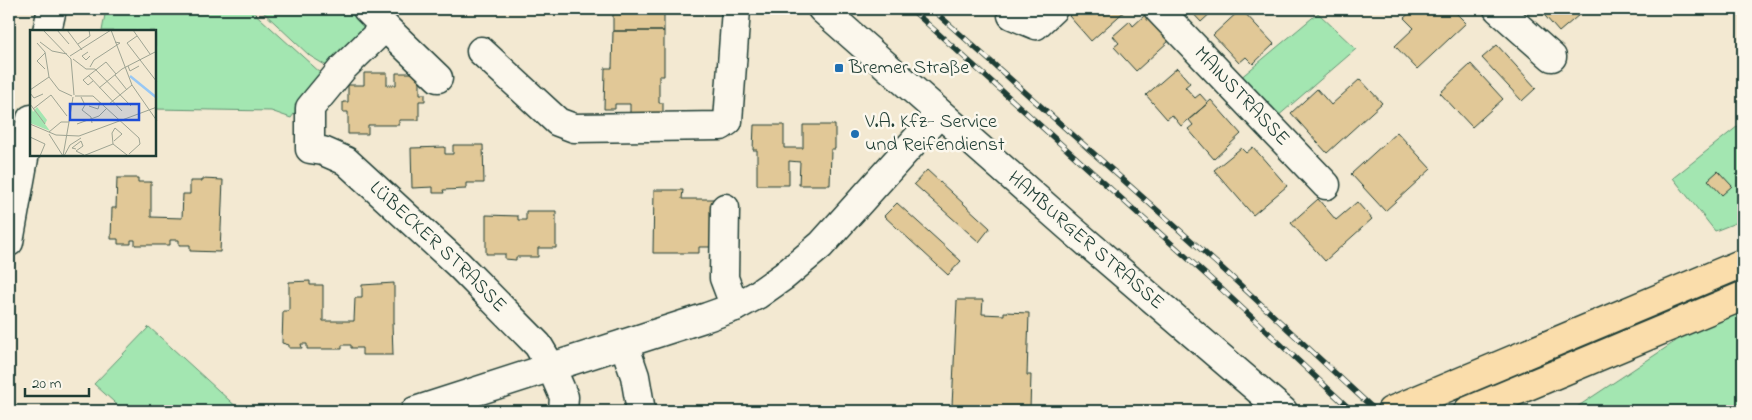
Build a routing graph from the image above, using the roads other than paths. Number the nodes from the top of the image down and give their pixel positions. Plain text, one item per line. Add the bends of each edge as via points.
1 (52, 9) edge
2 (736, 9) edge
3 (822, 9) edge
4 (1158, 9) edge
5 (1498, 9) edge
6 (376, 18) edge
7 (47, 30) edge
8 (481, 51) dead end
9 (1552, 57) dead end
10 (438, 78) dead end
11 (939, 114) junction
12 (30, 125) edge
13 (1326, 185) dead end
14 (725, 208) dead end
15 (9, 242) edge
16 (1743, 264) edge
17 (1743, 296) edge
18 (735, 306) junction
19 (624, 344) junction
20 (551, 367) junction
21 (415, 411) edge
22 (564, 411) edge
23 (641, 411) edge
24 (1283, 411) edge
25 (1391, 411) edge
26 (1468, 411) edge

1 - 7 street
2 - 8 street via 728,121 721,126 574,128 558,122
3 - 11 street, HAMBURGER STRASSE
4 - 13 street, MAINSTRASSE
5 - 9 street
6 - 10 street
6 - 20 street, LÜBECKER STRASSE via 343,68 310,108 310,149 346,161 458,264 538,345
11 - 18 street via 821,245 757,296
11 - 24 street, HAMBURGER STRASSE
12 - 15 street
14 - 18 street via 724,278
16 - 25 highway
17 - 26 highway
18 - 19 street
19 - 20 street
19 - 23 street via 635,376
20 - 21 street
20 - 22 street, LÜBECKER STRASSE via 564,397

